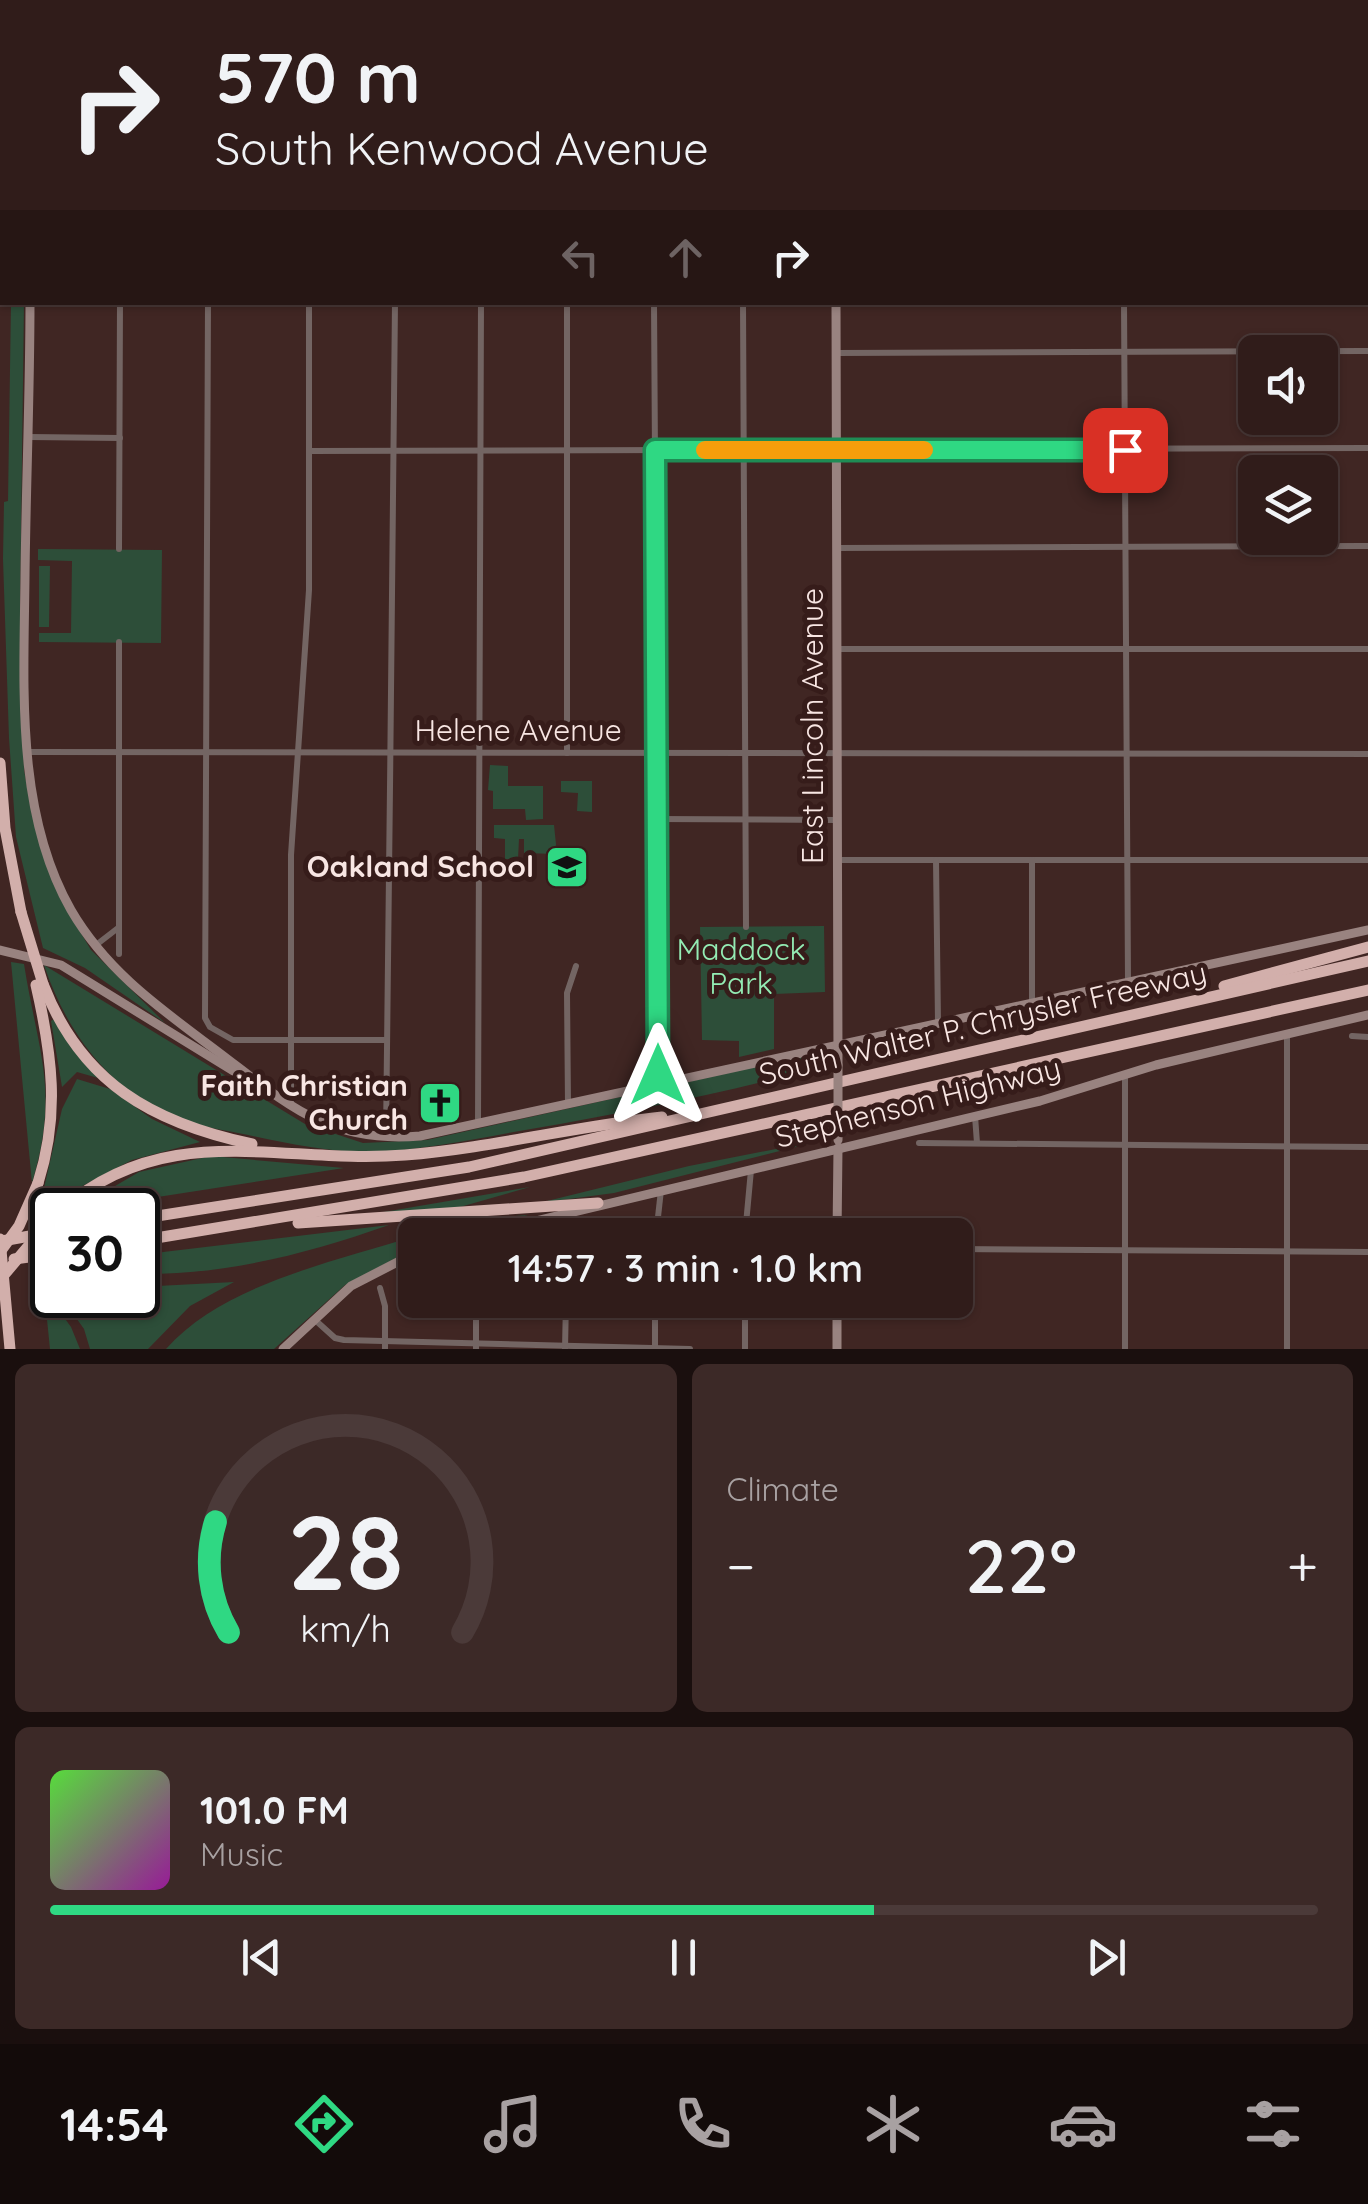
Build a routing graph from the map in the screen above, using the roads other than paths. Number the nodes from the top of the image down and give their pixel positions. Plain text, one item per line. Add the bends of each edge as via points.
1 (30, 305) edge
2 (120, 305) edge
3 (208, 305) edge
4 (310, 305) edge
5 (395, 305) edge
6 (482, 305) edge
7 (567, 305) edge
8 (654, 305) edge
9 (743, 305) edge
10 (836, 305) edge
11 (1124, 305) edge
12 (1368, 351) edge
13 (1124, 352) junction
14 (836, 353) junction
15 (29, 437) junction
16 (120, 438) junction
17 (1368, 448) edge
18 (395, 450) junction
19 (655, 450) junction
20 (744, 450) junction
21 (836, 450) junction
22 (1125, 450) junction
23 (309, 451) junction
24 (482, 451) junction
25 (567, 451) junction
26 (1368, 546) edge
27 (1126, 547) junction
28 (837, 548) junction
29 (119, 549) dead end
30 (119, 642) dead end
31 (837, 649) junction
32 (1126, 649) junction
33 (1368, 649) edge
34 (28, 752) junction
35 (119, 753) junction
36 (206, 753) junction
37 (297, 753) junction
38 (389, 753) junction
39 (478, 753) junction
40 (567, 753) junction
41 (656, 754) junction
42 (746, 754) junction
43 (838, 754) junction
44 (1126, 754) junction
45 (1368, 754) edge
46 (0, 763) edge
47 (656, 819) junction
48 (746, 819) junction
49 (838, 820) junction
50 (838, 860) junction
51 (936, 860) junction
52 (1032, 860) junction
53 (1127, 860) junction
54 (1368, 860) edge
55 (118, 927) junction
56 (746, 927) dead end
57 (1368, 930) edge
58 (95, 946) junction
59 (1368, 948) edge
60 (0, 950) edge
61 (118, 954) dead end
62 (1368, 961) edge
63 (576, 966) dead end
64 (1128, 982) junction
65 (40, 985) junction
66 (1368, 990) edge
67 (1032, 1004) junction
68 (1139, 1013) junction
69 (1368, 1015) edge
70 (938, 1023) junction
71 (1287, 1034) junction
72 (1352, 1036) dead end
73 (1368, 1037) edge
74 (292, 1040) junction
75 (387, 1040) junction
76 (839, 1044) junction
77 (1125, 1078) junction
78 (250, 1080) junction
79 (658, 1084) junction
80 (568, 1104) junction
81 (290, 1108) junction
82 (706, 1113) junction
83 (975, 1116) junction
84 (478, 1124) junction
85 (386, 1138) junction
86 (918, 1143) dead end
87 (977, 1143) junction
88 (838, 1144) junction
89 (1126, 1146) junction
90 (1368, 1147) edge
91 (1288, 1148) junction
92 (296, 1153) junction
93 (751, 1169) junction
94 (92, 1188) edge
95 (661, 1189) junction
96 (598, 1203) junction
97 (566, 1214) junction
98 (160, 1216) edge
99 (549, 1218) edge
100 (566, 1218) edge
101 (658, 1218) edge
102 (747, 1218) edge
103 (838, 1218) edge
104 (238, 1226) junction
105 (30, 1235) edge
106 (160, 1238) edge
107 (0, 1240) edge
108 (30, 1241) edge
109 (973, 1249) edge
110 (1126, 1250) junction
111 (0, 1252) edge
112 (1288, 1252) junction
113 (1368, 1252) edge
114 (30, 1257) edge
115 (0, 1261) edge
116 (398, 1262) edge
117 (0, 1282) edge
118 (380, 1288) dead end
119 (313, 1318) junction
120 (476, 1318) edge
121 (566, 1318) edge
122 (656, 1318) edge
123 (745, 1318) edge
124 (837, 1318) edge
125 (385, 1345) edge
126 (476, 1346) edge
127 (565, 1348) edge
128 (10, 1349) edge
129 (282, 1349) edge
130 (655, 1349) edge
131 (690, 1349) edge
132 (744, 1349) edge
133 (837, 1349) edge
134 (1125, 1349) edge
135 (1287, 1349) edge

1 - 15 main road
2 - 16 street
3 - 36 street
4 - 23 street
5 - 18 street
6 - 24 street
7 - 25 street
8 - 19 street
9 - 20 street
10 - 14 main road, East Lincoln Avenue
11 - 13 street
12 - 13 street
13 - 14 street
13 - 22 street
14 - 21 main road, East Lincoln Avenue
15 - 16 street
15 - 34 main road
16 - 29 street
17 - 22 street
18 - 23 street
18 - 24 street
18 - 38 street
19 - 20 street
19 - 25 street
19 - 41 street
20 - 21 street
20 - 42 street
21 - 22 street
21 - 28 main road, East Lincoln Avenue
22 - 27 street
23 - 37 street
24 - 25 street
24 - 39 street
25 - 40 street
26 - 27 street
27 - 28 street
27 - 32 street
28 - 31 main road, East Lincoln Avenue
30 - 35 street
31 - 32 street
31 - 43 main road, East Lincoln Avenue
32 - 33 street
32 - 44 street
34 - 35 street, Helene Avenue
34 - 58 main road via 36,810 58,884
35 - 36 street, Helene Avenue
35 - 55 street
36 - 37 street, Helene Avenue
36 - 74 street via 205,1018 234,1040
37 - 38 street, Helene Avenue
37 - 74 street
38 - 39 street, Helene Avenue
38 - 75 street
39 - 40 street, Helene Avenue
39 - 84 street
40 - 41 street, Helene Avenue
41 - 42 street, Helene Avenue
41 - 47 street
42 - 43 street, Helene Avenue
42 - 48 street
43 - 44 street, Helene Avenue
43 - 49 main road, East Lincoln Avenue
44 - 45 street, Helene Avenue
44 - 53 street
46 - 65 highway, bridge via 5,828
47 - 48 street
47 - 79 street
48 - 49 street
48 - 56 street
49 - 50 main road, East Lincoln Avenue
50 - 51 street
50 - 76 main road, East Lincoln Avenue
51 - 52 street
51 - 70 street
52 - 53 street
52 - 67 street
53 - 54 street
53 - 64 street
55 - 58 street
55 - 61 street
57 - 64 main road
58 - 78 main road via 142,995
59 - 68 highway
60 - 78 main road via 61,966
62 - 68 highway, South Walter P. Chrysler Freeway
63 - 80 street via 567,992
64 - 67 main road
65 - 92 highway via 78,1050 132,1100 190,1130
65 - 111 highway, bridge via 52,1127 38,1183
66 - 104 highway via 524,1177
67 - 70 main road
68 - 82 highway, South Walter P. Chrysler Freeway
69 - 71 main road, Stephenson Highway
70 - 76 main road
71 - 77 main road, Stephenson Highway
71 - 91 street
72 - 73 street
74 - 75 street
74 - 81 street
75 - 85 street
76 - 79 main road
76 - 88 main road, East Lincoln Avenue, bridge
77 - 83 main road, Stephenson Highway
77 - 89 street
78 - 81 main road
79 - 80 main road
80 - 84 main road
81 - 85 main road via 325,1126
82 - 92 highway via 410,1155
82 - 98 highway, South Walter P. Chrysler Freeway via 468,1167
83 - 87 street
83 - 88 main road, Stephenson Highway
84 - 85 main road
86 - 87 street
87 - 89 street
88 - 93 main road, Stephenson Highway
88 - 103 main road, East Lincoln Avenue
89 - 91 street
89 - 110 street
90 - 91 street
91 - 112 street
92 - 94 highway via 187,1152 129,1168
93 - 95 main road, Stephenson Highway
93 - 102 street
95 - 96 main road, Stephenson Highway
95 - 101 street
96 - 97 main road, Stephenson Highway
96 - 104 highway
97 - 99 main road, Stephenson Highway
97 - 100 street
104 - 106 highway
105 - 107 highway
107 - 128 highway, bridge
108 - 117 highway, bridge
109 - 110 street
110 - 112 street
110 - 134 street
112 - 113 street
112 - 135 street
114 - 115 highway
116 - 119 main road via 351,1286
118 - 125 street
119 - 125 street via 339,1340
119 - 129 main road
120 - 126 street
121 - 127 street
122 - 130 street
123 - 132 street
124 - 133 main road
125 - 126 street
126 - 127 street
127 - 130 street
130 - 131 street

